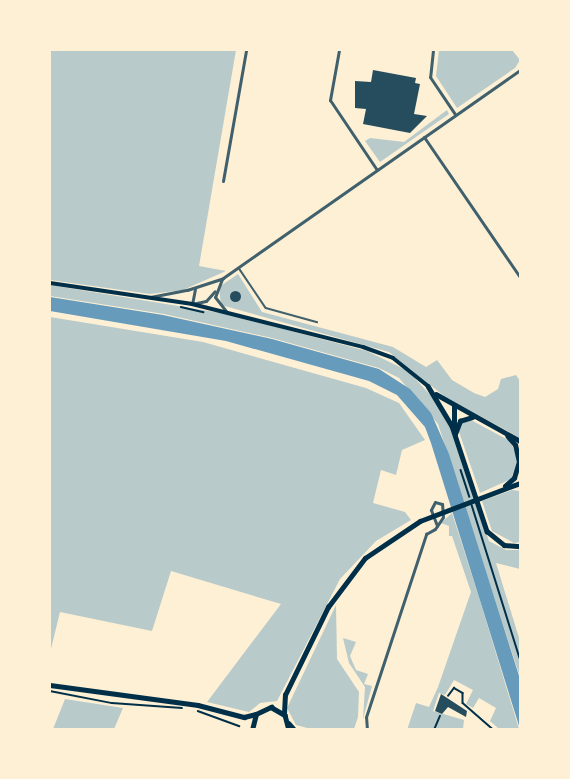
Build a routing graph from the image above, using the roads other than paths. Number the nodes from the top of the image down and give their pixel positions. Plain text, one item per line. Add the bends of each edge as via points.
1 (246, 50) edge
2 (339, 50) edge
3 (433, 50) edge
4 (520, 70) edge
5 (456, 115) junction
6 (424, 137) junction
7 (377, 170) junction
8 (223, 181) dead end
9 (238, 267) junction
10 (520, 277) edge
11 (223, 278) junction
12 (50, 283) edge
13 (196, 288) junction
14 (215, 291) junction
15 (148, 297) junction
16 (192, 304) junction
17 (226, 311) junction
18 (316, 322) dead end
19 (428, 386) junction
20 (454, 406) junction
21 (475, 418) junction
22 (499, 430) junction
23 (455, 434) junction
24 (520, 441) edge
25 (520, 485) edge
26 (497, 491) junction
27 (437, 526) junction
28 (520, 546) edge
29 (50, 685) edge
30 (285, 695) junction
31 (269, 707) junction
32 (284, 713) junction
33 (256, 714) junction
34 (236, 715) junction
35 (289, 726) edge
36 (252, 728) edge
37 (295, 729) edge
38 (367, 729) edge

1 - 8 street
2 - 7 street via 330,100
3 - 5 street via 430,77
4 - 5 street
5 - 6 street
6 - 7 street
6 - 10 street
7 - 9 street
9 - 11 street
9 - 18 lane via 266,308
11 - 13 street
11 - 14 street
12 - 15 main road
13 - 15 street
13 - 16 street
14 - 16 street via 206,301
14 - 17 street via 218,305
15 - 16 main road
16 - 17 main road
17 - 19 main road via 378,351 404,364
19 - 20 main road
19 - 23 main road
20 - 21 main road
20 - 23 main road
21 - 22 main road
21 - 23 main road via 460,421
22 - 24 main road
22 - 26 main road via 516,445 519,462 514,478
23 - 28 main road via 488,531 504,545
25 - 26 main road
26 - 30 main road via 430,517 384,542 348,576 328,607
27 - 27 street via 443,509 435,502 431,510
27 - 38 street via 426,534 366,717
29 - 34 main road via 192,704
30 - 31 main road
30 - 32 main road
31 - 32 main road
31 - 33 main road
32 - 35 main road
33 - 34 main road
33 - 36 main road
34 - 36 main road
35 - 37 main road

